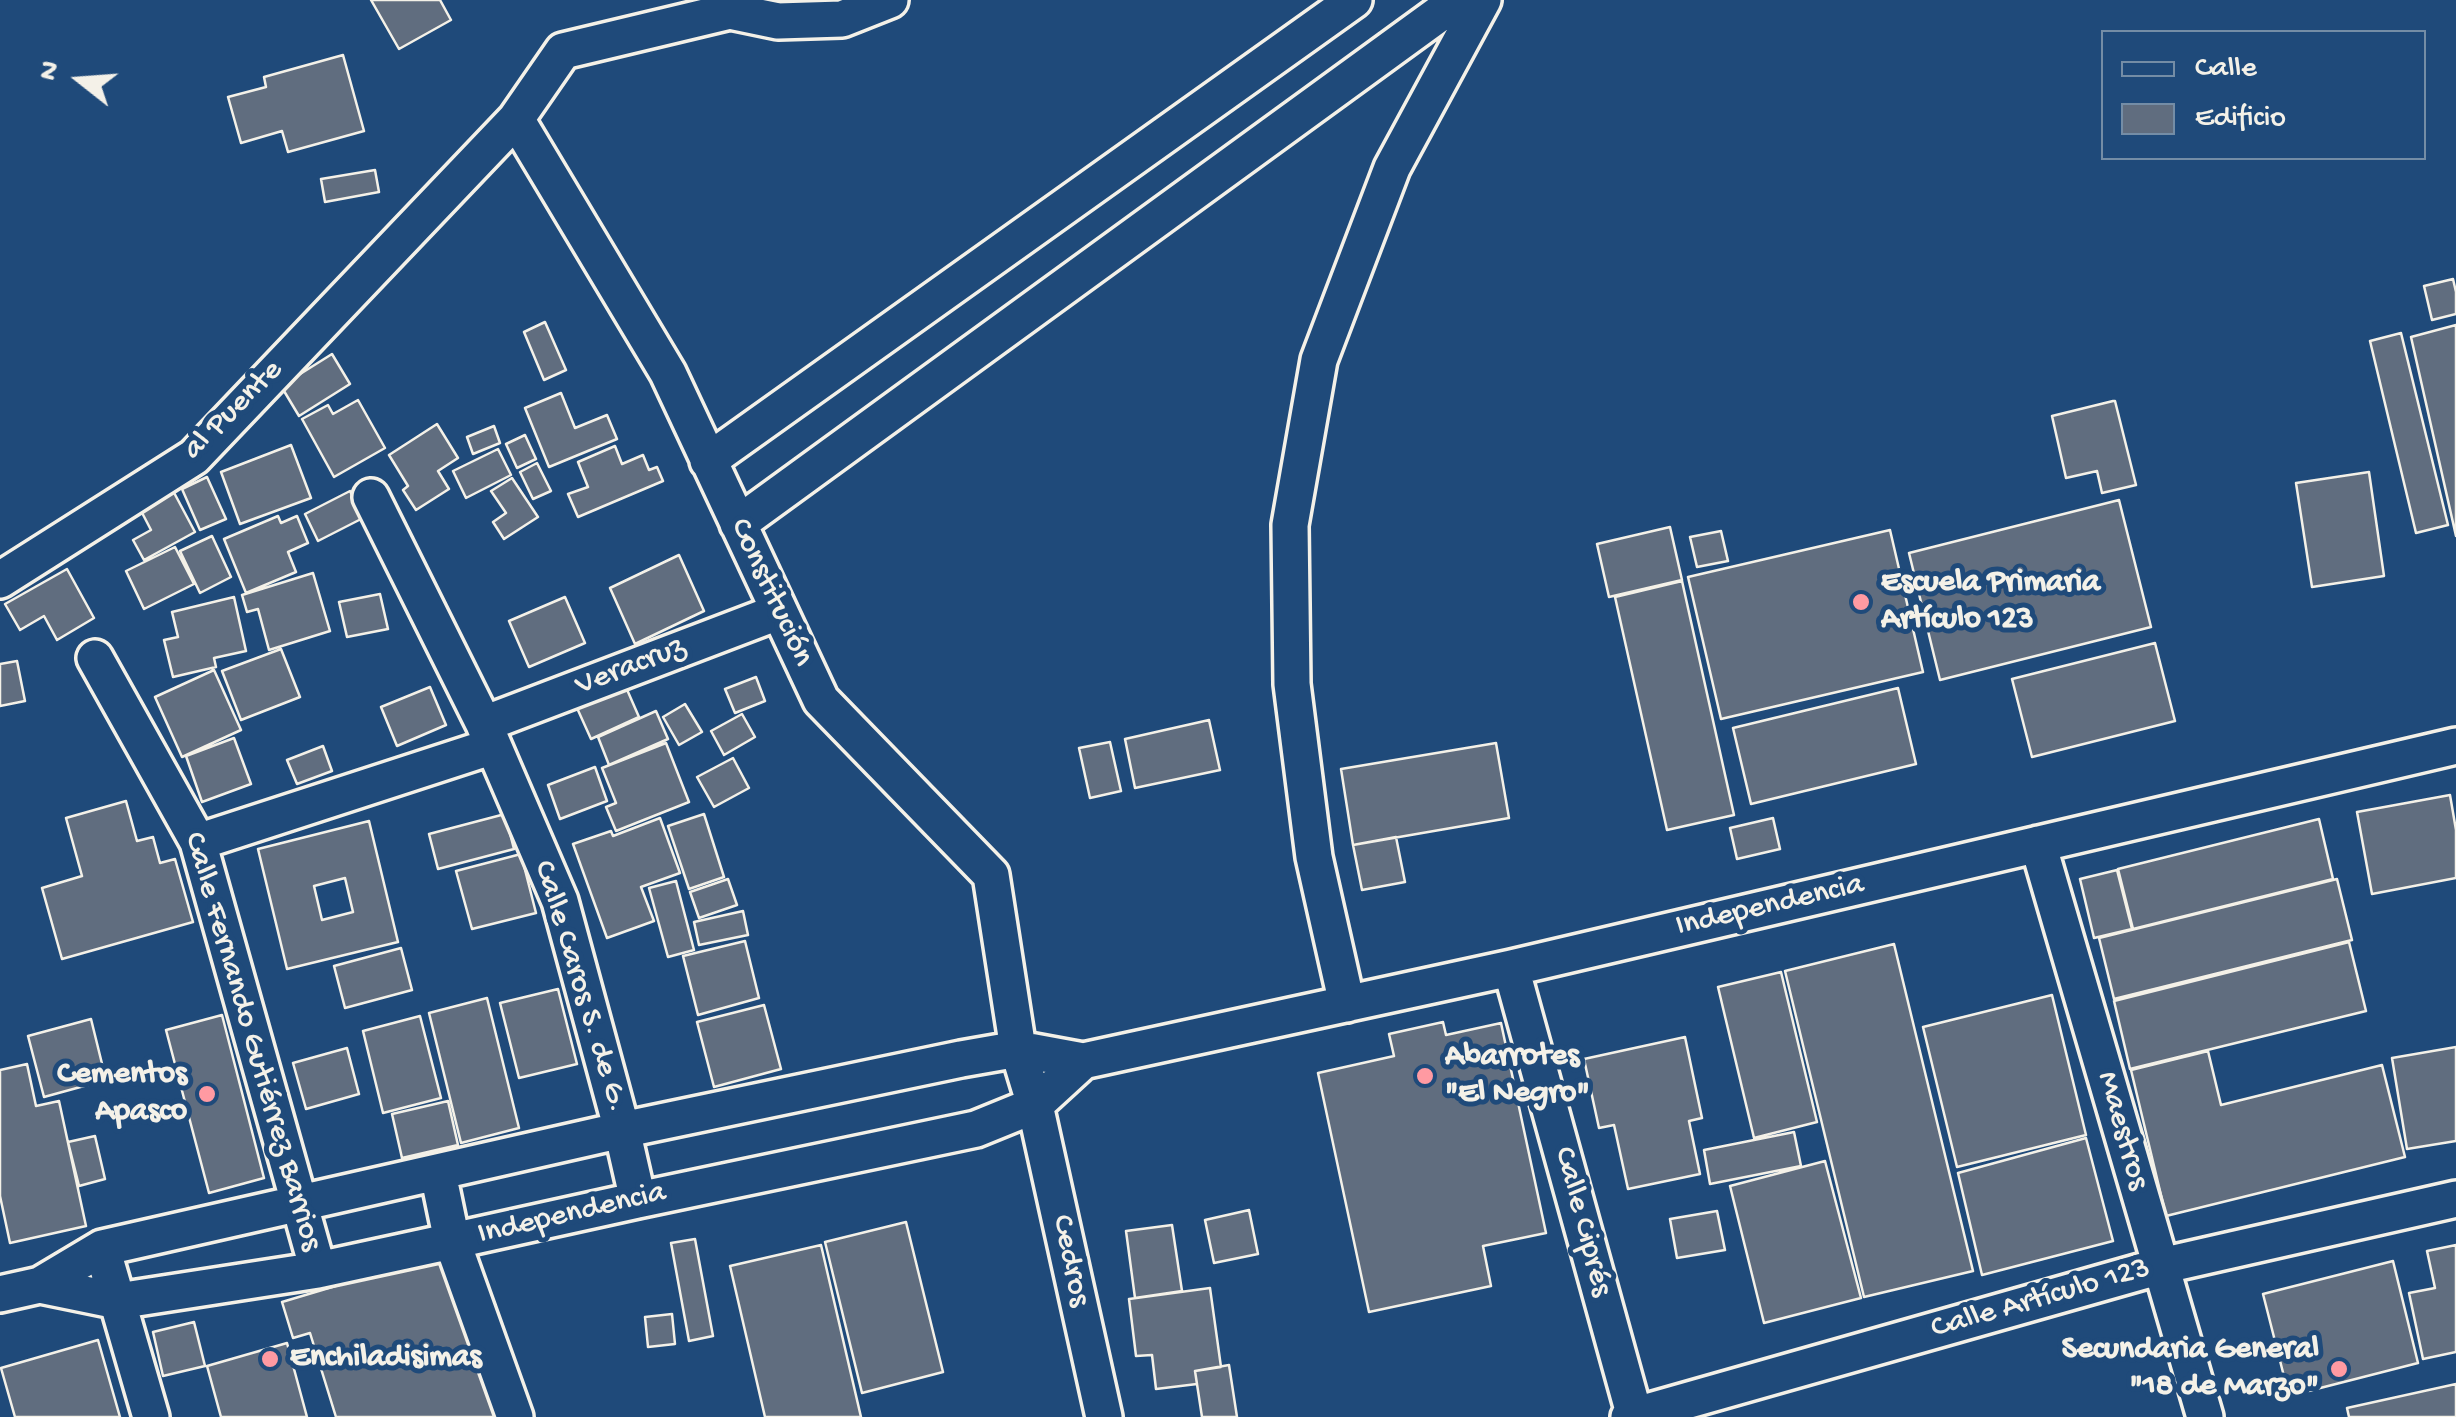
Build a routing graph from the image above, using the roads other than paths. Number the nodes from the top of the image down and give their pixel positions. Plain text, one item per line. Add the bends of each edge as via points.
1 (890, 0) edge
2 (1354, 0) edge
3 (1458, 0) edge
4 (1483, 0) edge
5 (736, 5) edge
6 (516, 119) junction
7 (708, 461) junction
8 (372, 497) dead end
9 (738, 524) junction
10 (0, 580) edge
11 (778, 612) junction
12 (95, 658) dead end
13 (488, 735) junction
14 (2456, 746) edge
15 (198, 842) junction
16 (2038, 844) junction
17 (1511, 968) junction
18 (1347, 1004) junction
19 (1018, 1049) junction
20 (1083, 1062) junction
21 (1035, 1105) junction
22 (622, 1130) junction
23 (438, 1172) junction
24 (2456, 1199) edge
25 (638, 1200) junction
26 (300, 1202) junction
27 (452, 1242) junction
28 (102, 1248) junction
29 (2160, 1266) junction
30 (318, 1270) junction
31 (40, 1286) junction
32 (0, 1294) edge
33 (118, 1301) junction
34 (151, 1417) edge
35 (515, 1417) edge
36 (1104, 1417) edge
37 (1633, 1417) edge
38 (2205, 1417) edge

1 - 5 street via 842,19 778,21
2 - 7 street
3 - 9 street
4 - 18 street via 1392,168 1319,360 1290,525 1294,703 1314,857
5 - 6 street, al Puente via 563,50
6 - 7 street, Constitución via 668,373
6 - 10 street, al Puente via 194,457
7 - 9 street, Constitución
8 - 13 street, Calle Caros S. de G.
9 - 11 street, Constitución
11 - 13 street, Veracruz
11 - 19 street, Constitución via 821,700 991,875
12 - 15 street, Calle Fernando Gutiérrez Barrios
13 - 15 street, Veracruz
13 - 22 street, Calle Caros S. de G. via 560,901
14 - 16 street, Independencia
15 - 26 street, Calle Fernando Gutiérrez Barrios
16 - 17 street, Independencia
16 - 29 street, Maestros
17 - 18 street, Independencia
17 - 37 street, Calle Ciprés
18 - 20 street, Independencia
19 - 20 street, Independencia
19 - 21 street, Constitución
19 - 22 street, Independencia
20 - 21 street, Independencia
21 - 25 street, Independencia via 976,1129
21 - 36 street, Cedros
22 - 23 street, Independencia
22 - 25 street, Calle Caros S. de G.
23 - 26 street, Independencia
23 - 27 street
24 - 29 street, Calle Artículo 123
25 - 27 street, Independencia
26 - 28 street, Independencia
26 - 30 street, Calle Fernando Gutiérrez Barrios
27 - 30 street, Independencia
27 - 35 street
28 - 31 street, Independencia
28 - 33 street
29 - 37 street, Calle Artículo 123
29 - 38 street, Maestros
30 - 33 street, Independencia
31 - 32 street, Independencia
31 - 33 street, Independencia
33 - 34 street

